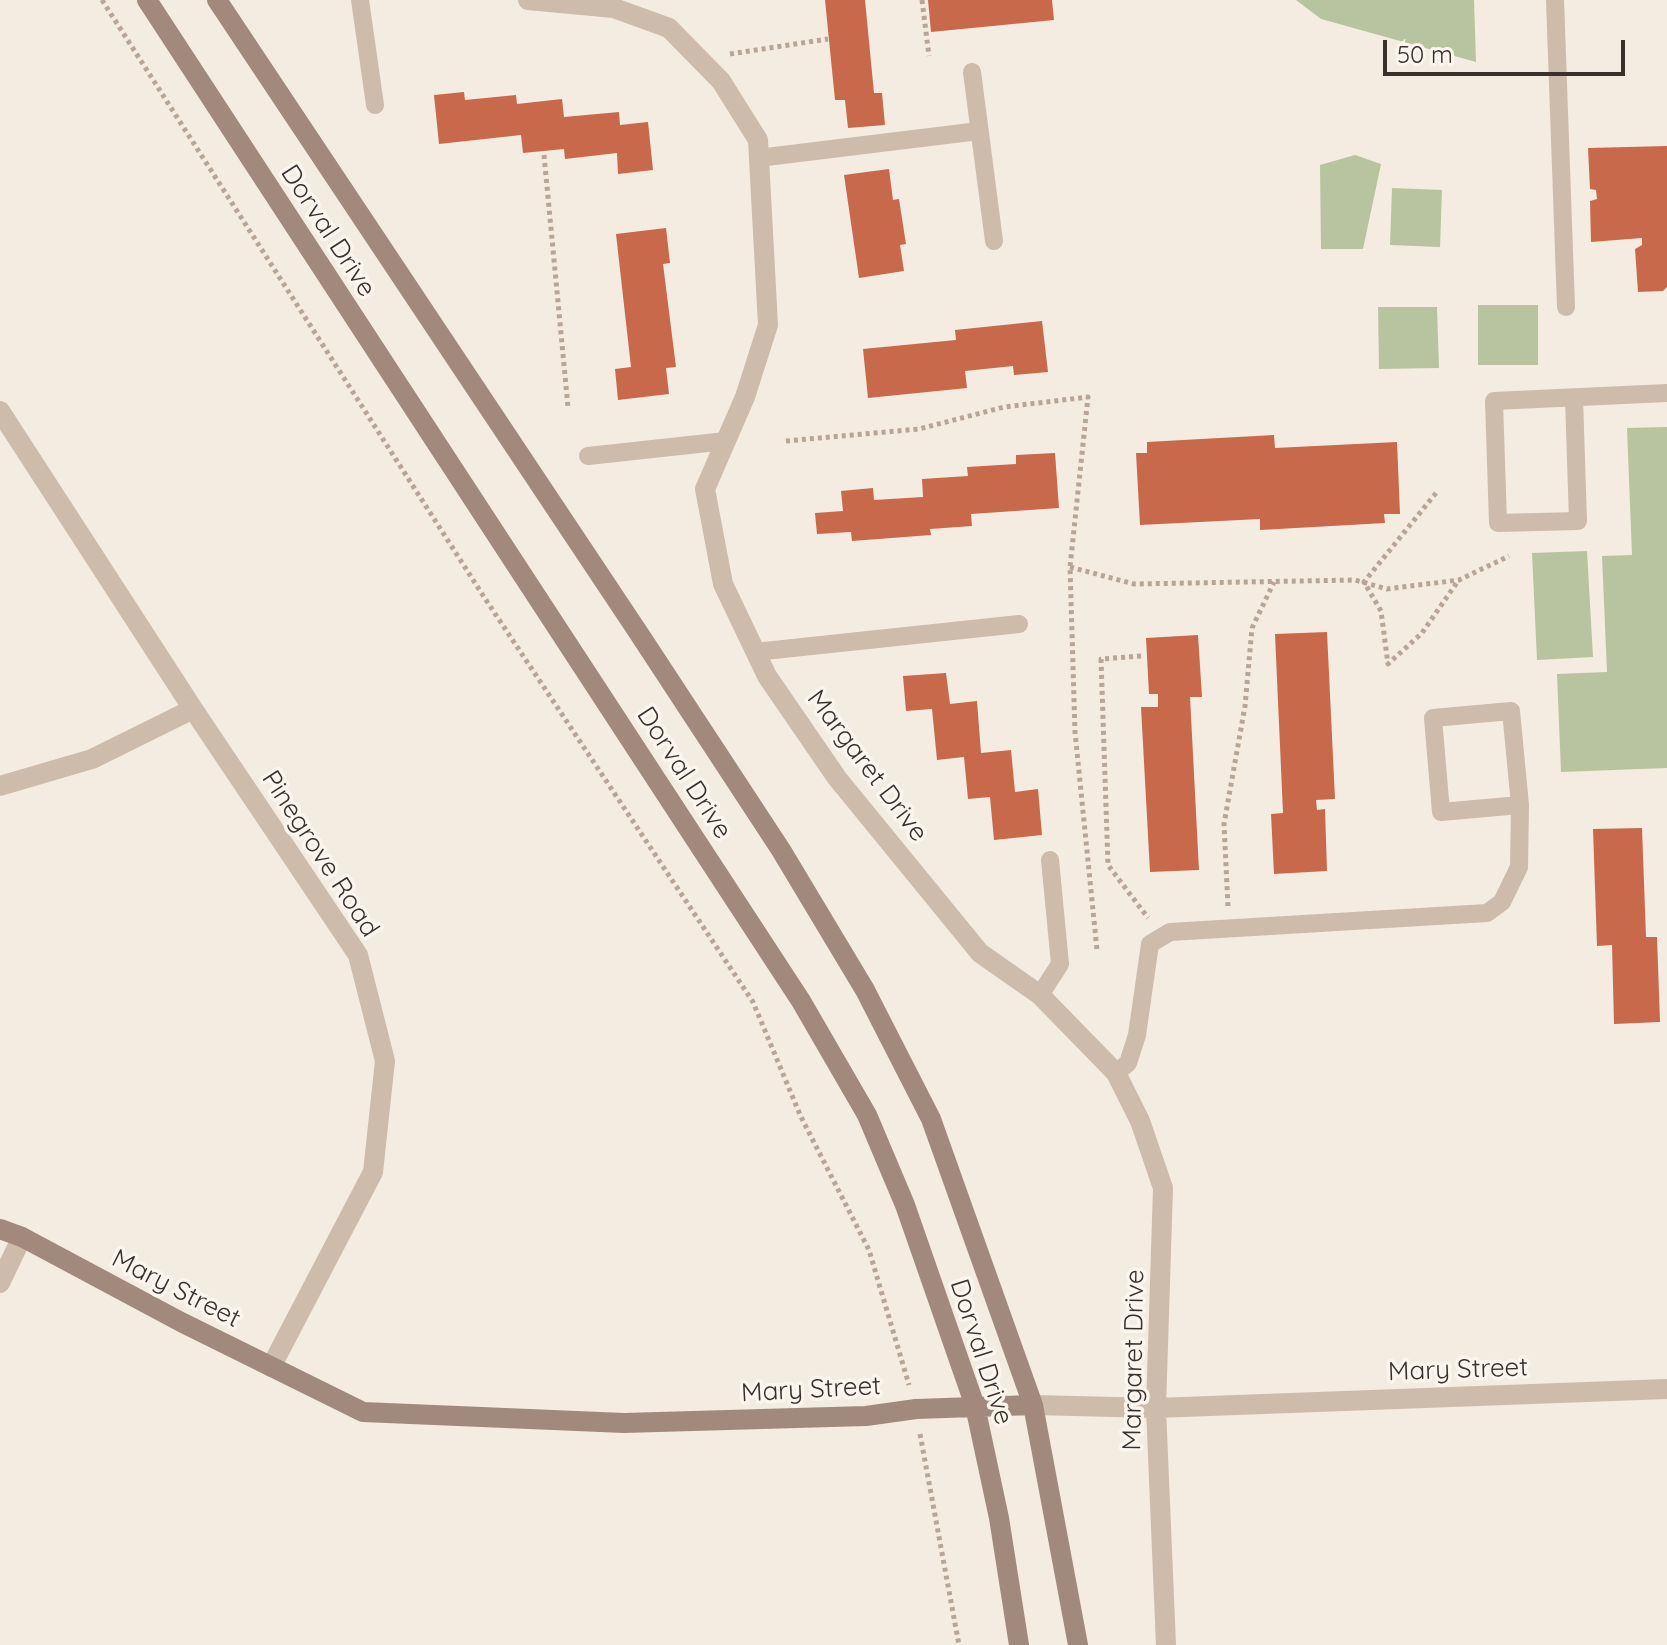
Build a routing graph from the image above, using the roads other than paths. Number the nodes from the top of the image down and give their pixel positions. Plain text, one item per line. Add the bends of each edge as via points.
1 (147, 0) edge
2 (217, 0) edge
3 (360, 0) edge
4 (528, 0) edge
5 (1555, 0) edge
6 (972, 72) dead end
7 (375, 105) dead end
8 (979, 131) junction
9 (758, 158) junction
10 (994, 241) dead end
11 (1566, 307) dead end
12 (1667, 393) edge
13 (1574, 398) junction
14 (0, 411) edge
15 (726, 441) junction
16 (588, 456) dead end
17 (1019, 624) dead end
18 (755, 652) junction
19 (193, 709) junction
20 (0, 786) edge
21 (1520, 805) junction
22 (1050, 860) dead end
23 (1040, 995) junction
24 (1116, 1073) junction
25 (0, 1229) edge
26 (22, 1237) junction
27 (0, 1283) edge
28 (271, 1367) junction
29 (1667, 1389) edge
30 (1033, 1405) junction
31 (975, 1406) junction
32 (1156, 1408) junction
33 (1019, 1645) edge
34 (1078, 1645) edge
35 (1166, 1645) edge

1 - 31 main road, Dorval Drive via 801,1001 873,1128
2 - 30 main road, Dorval Drive via 781,850 865,990 931,1119
3 - 7 lane
4 - 9 street, Margaret Drive via 614,8 669,28 721,81 758,140
5 - 11 lane
6 - 8 lane
8 - 9 lane
8 - 10 lane
9 - 15 street, Margaret Drive via 768,325
12 - 13 lane
13 - 13 lane via 1494,401 1498,523 1578,521
14 - 19 street, Pinegrove Road
15 - 16 lane
15 - 18 street, Margaret Drive via 705,489 723,584
17 - 18 lane
18 - 23 street, Margaret Drive via 837,778 980,953
19 - 20 street via 92,759
19 - 28 street, Pinegrove Road via 358,955 385,1061 373,1172
21 - 21 lane via 1441,812 1433,718 1511,711
21 - 24 lane via 1519,867 1502,902 1487,913 1170,932 1150,944 1137,1035 1128,1063
22 - 23 lane via 1060,964
23 - 24 street, Margaret Drive
24 - 32 street, Margaret Drive via 1140,1121 1163,1188
25 - 26 main road, Mary Street
26 - 27 street
26 - 28 main road, Mary Street
28 - 31 main road, Mary Street via 363,1412 624,1423 866,1416
29 - 32 street, Mary Street
30 - 31 main road, Mary Street
30 - 32 street, Mary Street
30 - 34 main road, Dorval Drive
31 - 33 main road, Dorval Drive
32 - 35 street, Margaret Drive

